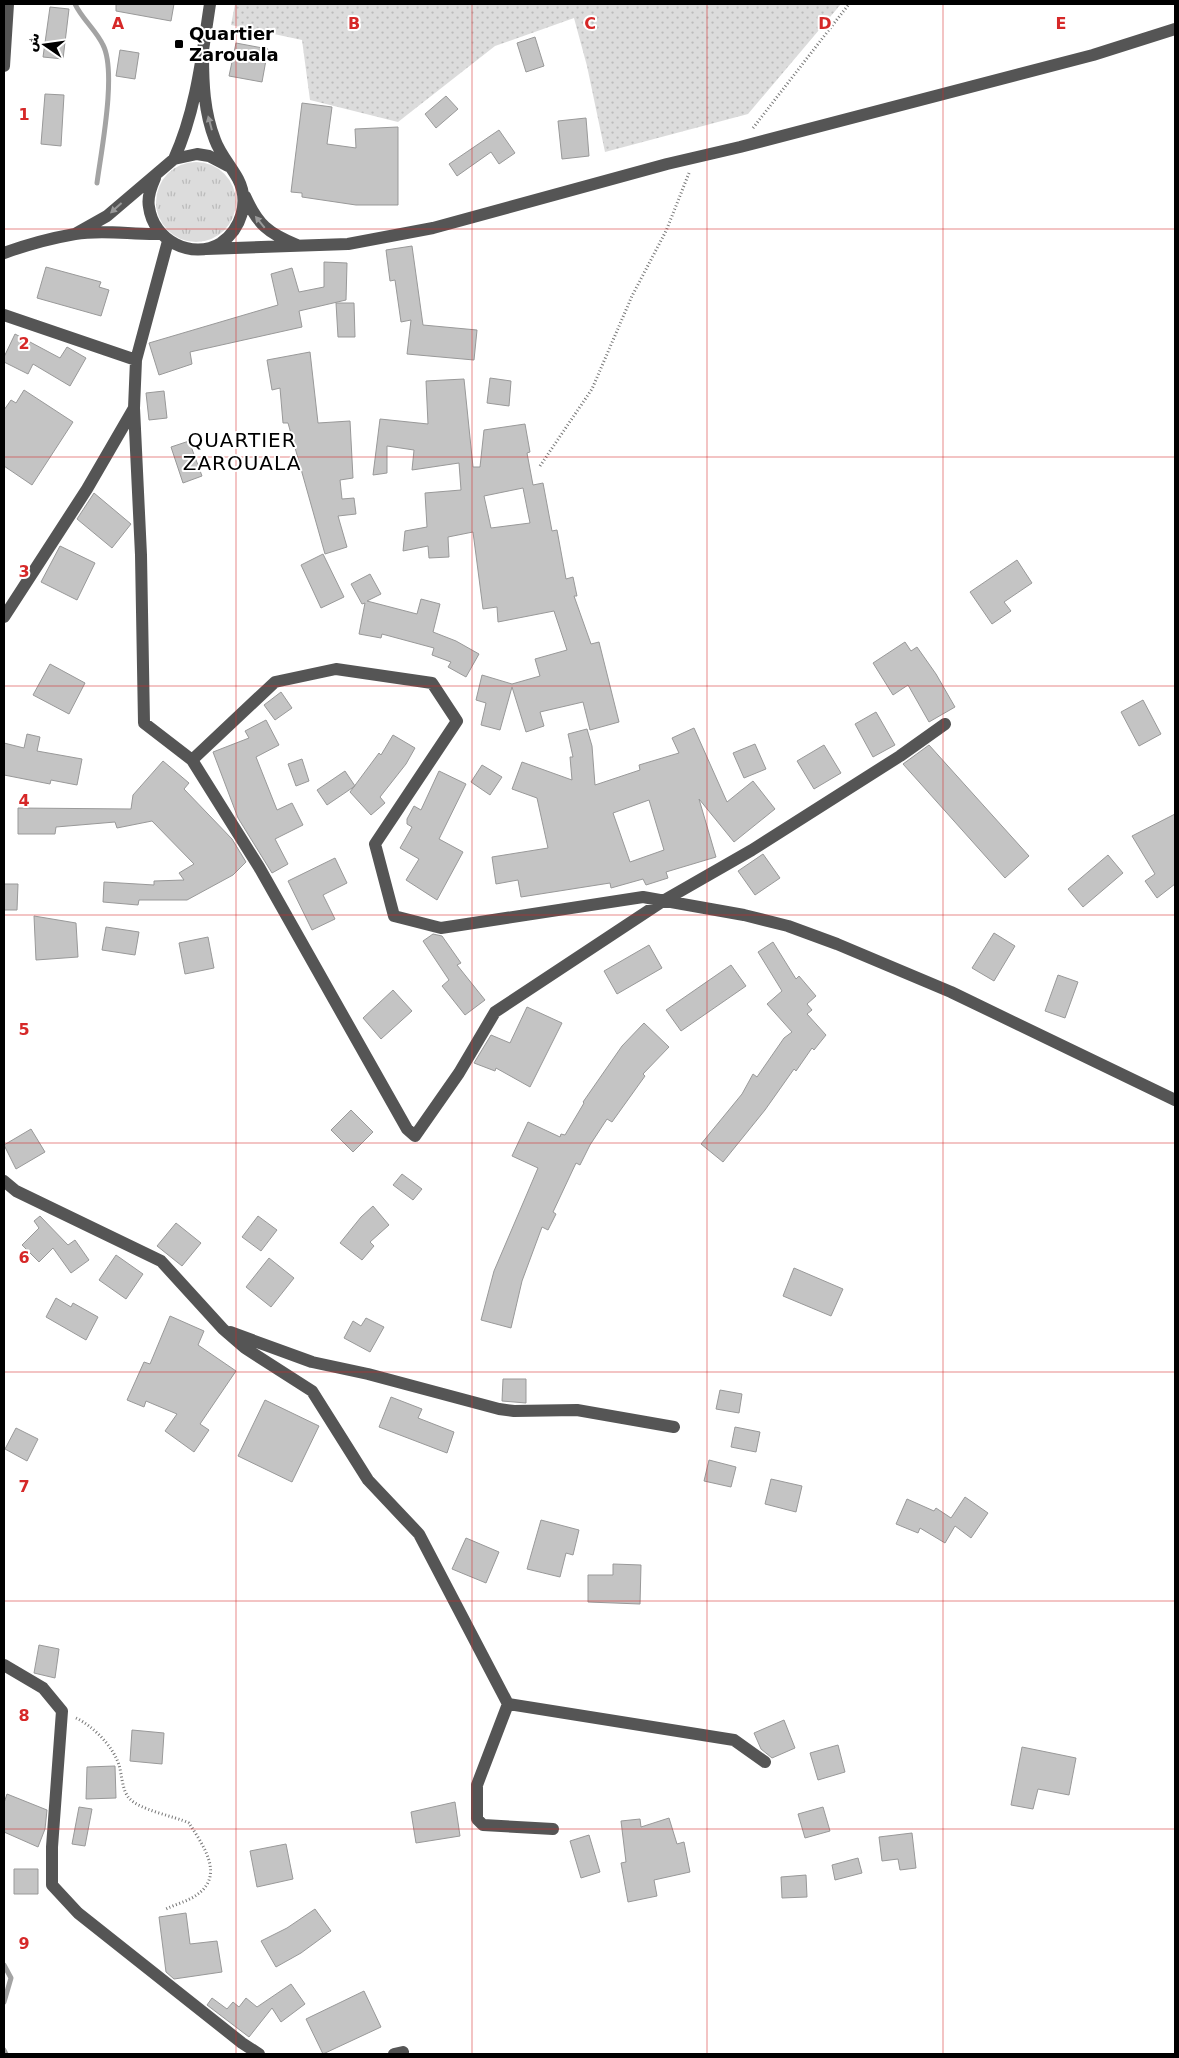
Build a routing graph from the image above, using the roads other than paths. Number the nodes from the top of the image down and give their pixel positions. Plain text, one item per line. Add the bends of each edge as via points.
1 (8, 4) edge
2 (210, 4) edge
3 (1175, 30) edge
4 (203, 54) junction
5 (4, 66) edge
6 (174, 159) junction
7 (230, 168) junction
8 (155, 178) junction
9 (238, 180) junction
10 (75, 234) junction
11 (164, 237) junction
12 (300, 246) junction
13 (206, 249) junction
14 (4, 253) edge
15 (4, 315) edge
16 (136, 360) junction
17 (134, 408) junction
18 (4, 617) edge
19 (946, 724) dead end
20 (192, 760) junction
21 (663, 901) junction
22 (1175, 1100) edge
23 (4, 1181) edge
24 (223, 1329) junction
25 (674, 1427) dead end
26 (4, 1665) edge
27 (508, 1704) junction
28 (765, 1762) dead end
29 (553, 1828) dead end
30 (260, 2054) edge
31 (394, 2054) edge
32 (400, 2054) edge

1 - 5 street
2 - 4 street
3 - 12 street via 1094,55 696,156 433,228 348,244
4 - 6 street via 190,116
7 -> 4 street via 215,141 208,114
6 - 7 street via 197,154 215,158
6 - 8 street
7 - 9 street
8 -> 10 street via 106,216
8 - 11 street via 149,192 148,207 152,221
12 -> 9 street via 264,228 253,214
9 - 13 street via 244,208 239,222 225,239
10 - 11 street via 117,232
10 - 14 street
11 - 13 street via 180,247
11 - 16 street
12 - 13 street
15 - 16 street
16 - 17 street
17 - 18 street
17 - 20 street via 144,723
19 - 21 street via 752,850
20 - 21 street via 259,867 406,1128 415,1136 495,1012
20 - 21 street via 274,682 336,669 432,683 457,721 375,844 394,916 441,928 643,897
21 - 22 street via 744,915 788,926 837,944 951,992
23 - 24 street via 33,1199 161,1262
24 - 25 street via 312,1362 499,1409 577,1410
24 - 27 street via 244,1348 312,1391 368,1480 419,1534
26 - 30 street via 42,1688 62,1711 52,1885 78,1913
27 - 28 street via 734,1740
27 - 29 street via 477,1786 477,1819 483,1825
31 - 32 street via 403,2052

